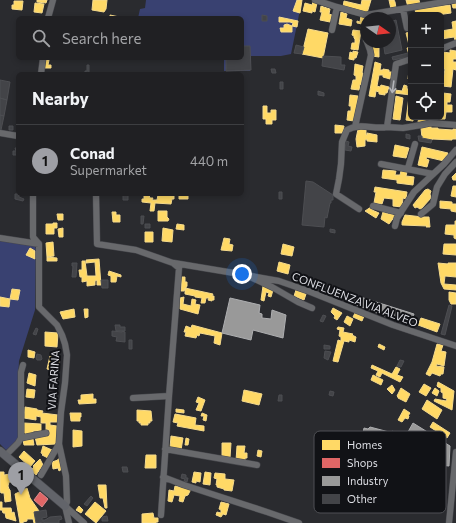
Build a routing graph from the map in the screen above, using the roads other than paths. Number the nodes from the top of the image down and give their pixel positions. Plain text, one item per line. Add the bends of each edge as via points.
1 (53, 0) edge
2 (315, 0) edge
3 (456, 0) edge
4 (337, 7) junction
5 (403, 9) junction
6 (389, 12) edge
7 (360, 13) edge
8 (49, 16) edge
9 (407, 28) dead end
10 (332, 30) dead end
11 (456, 43) edge
12 (369, 48) edge
13 (444, 48) edge
14 (42, 60) edge
15 (408, 60) edge
16 (41, 72) edge
17 (431, 120) edge
18 (456, 125) edge
19 (355, 127) junction
20 (387, 127) junction
21 (0, 133) edge
22 (16, 136) edge
23 (415, 144) dead end
24 (456, 150) edge
25 (456, 162) edge
26 (381, 164) dead end
27 (408, 168) junction
28 (433, 174) junction
29 (33, 196) edge
30 (96, 196) edge
31 (373, 206) dead end
32 (359, 210) dead end
33 (401, 213) junction
34 (421, 214) dead end
35 (395, 226) dead end
36 (0, 238) edge
37 (39, 244) junction
38 (173, 263) junction
39 (246, 275) junction
40 (312, 308) dead end
41 (456, 346) edge
42 (23, 365) dead end
43 (168, 396) junction
44 (133, 398) dead end
45 (46, 433) dead end
46 (21, 438) junction
47 (59, 444) junction
48 (165, 449) junction
49 (456, 452) edge
50 (3, 454) edge
51 (257, 465) dead end
52 (41, 474) dead end
53 (163, 477) junction
54 (65, 506) junction
55 (161, 514) dead end
56 (75, 516) junction
57 (69, 523) edge
58 (74, 523) edge
59 (84, 523) edge
60 (299, 523) edge
61 (449, 523) edge

1 - 8 street
2 - 4 street
3 - 5 street
4 - 7 street
4 - 10 street
5 - 6 street
5 - 9 street
11 - 13 street
12 - 19 street via 371,55
14 - 16 street
15 -> 20 street via 396,64
17 - 18 street
17 - 20 street via 404,128
19 - 20 street
19 - 32 street via 347,130 342,142 336,194
21 - 22 street
23 - 27 street
24 - 28 street
25 - 34 street via 437,187 433,204
26 - 27 street
27 - 28 street
28 - 33 street via 414,192
29 - 37 street, VIA FARINA via 33,237
30 - 38 street via 97,244 136,250
31 - 33 street
33 - 35 street
36 - 37 street
37 - 47 street, VIA FARINA via 39,307 57,325 67,356
38 - 39 street
38 - 43 street via 179,268
39 - 40 street
39 - 41 street, CONFLUENZA VIA ALVEO via 279,281 393,325
42 - 46 street
43 - 44 street
43 - 48 street
45 - 46 street
46 - 50 street
47 - 52 street
47 - 54 street, VIA FARINA via 66,476
48 - 51 street
48 - 53 street
49 - 61 street
50 - 54 main road
53 - 55 street
53 - 60 street
54 - 56 street
54 - 57 street, VIA FARINA
56 - 58 street
56 - 59 street

